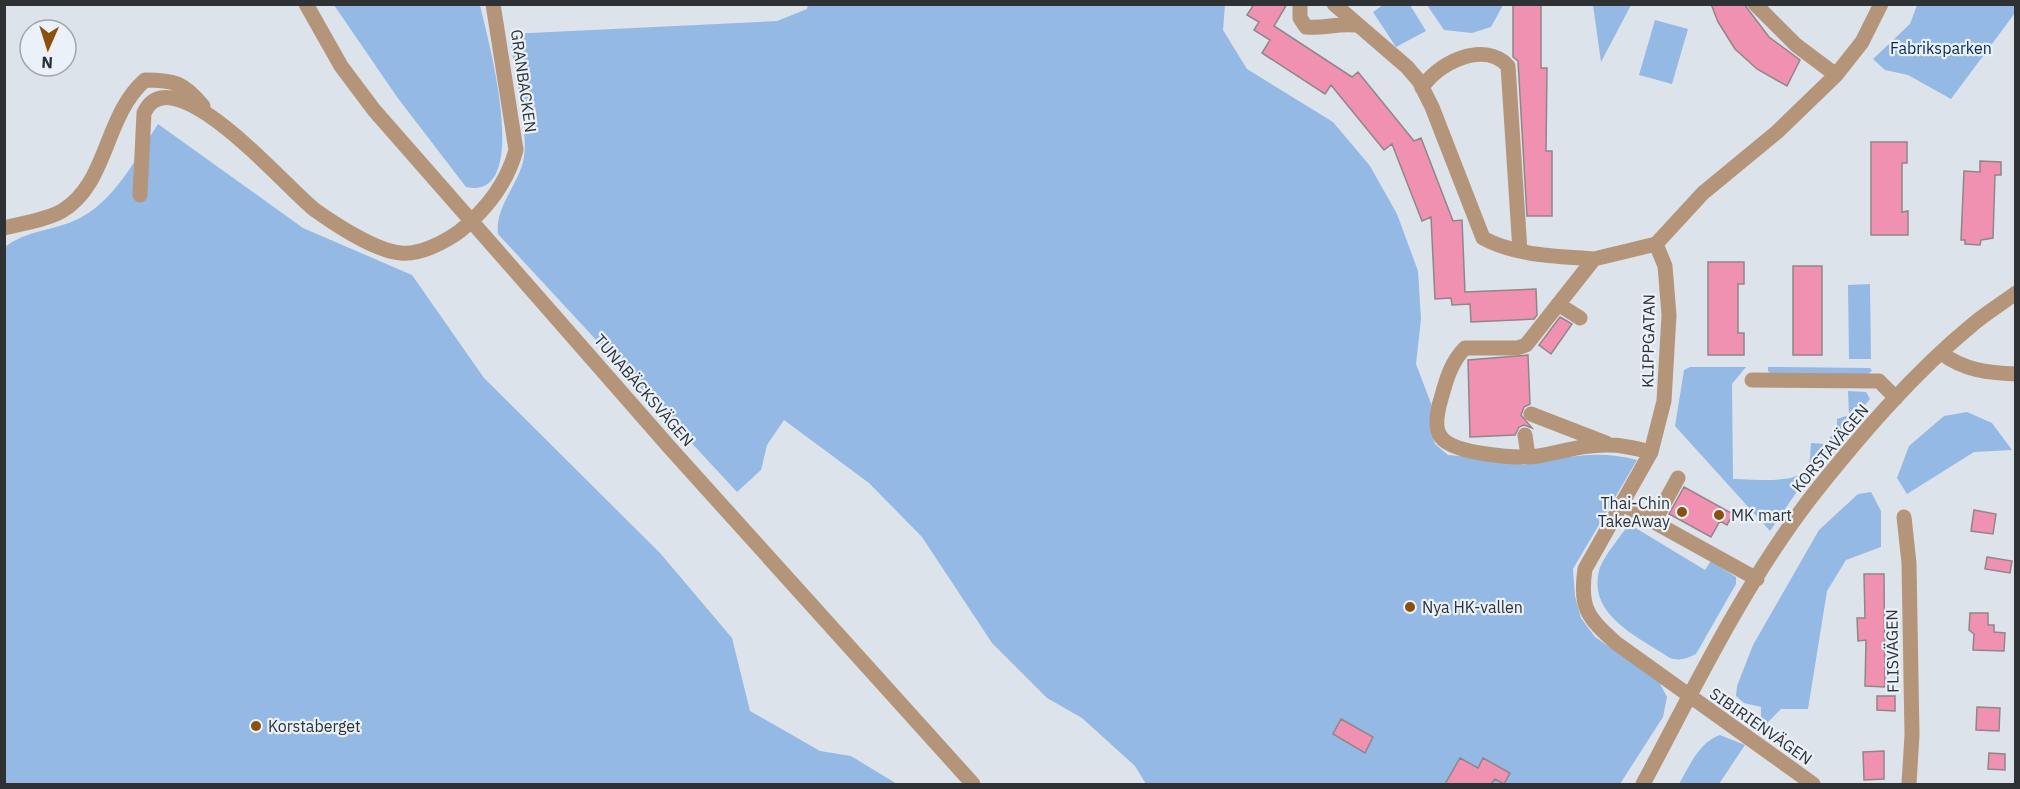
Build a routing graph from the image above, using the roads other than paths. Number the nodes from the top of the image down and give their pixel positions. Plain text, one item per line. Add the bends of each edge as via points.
1 (306, 4) edge
2 (494, 4) edge
3 (1300, 4) edge
4 (1334, 4) edge
5 (1755, 4) edge
6 (1881, 4) edge
7 (1355, 25) junction
8 (1836, 75) junction
9 (1422, 88) junction
10 (211, 115) junction
11 (140, 195) dead end
12 (472, 221) junction
13 (4, 228) edge
14 (1656, 244) junction
15 (1520, 251) junction
16 (1594, 260) junction
17 (2016, 293) edge
18 (1558, 304) junction
19 (1580, 318) dead end
20 (1941, 353) junction
21 (2016, 374) edge
22 (1752, 380) dead end
23 (1896, 398) junction
24 (1531, 414) dead end
25 (1525, 435) dead end
26 (1611, 445) junction
27 (1651, 452) junction
28 (1521, 456) junction
29 (1678, 478) dead end
30 (1623, 504) junction
31 (1904, 517) dead end
32 (1654, 522) junction
33 (1757, 579) junction
34 (1689, 697) junction
35 (973, 784) edge
36 (1642, 784) edge
37 (1813, 784) edge
38 (1909, 784) edge

1 - 12 street, TUNABÄCKSVÄGEN via 341,66 374,110
2 - 12 street, GRANBACKEN via 516,150 511,171
3 - 7 street via 1300,18 1306,27
4 - 7 street
5 - 8 street via 1796,45
6 - 8 street via 1863,42
7 - 9 street via 1407,67
8 - 14 street via 1777,132 1702,193
9 - 15 street via 1484,238 1497,246
9 - 15 street via 1431,74 1468,56 1486,53 1508,66
10 - 11 street via 180,98 159,98 147,106 142,124
10 - 12 street, GRANBACKEN via 315,210 382,248 418,252 455,235
10 - 13 street via 178,82 145,80 130,94 115,121 93,178 81,196 62,211
12 - 35 street, TUNABÄCKSVÄGEN
14 - 16 street
14 - 27 street, KLIPPGATAN via 1665,266 1668,351 1664,401
15 - 16 street
16 - 18 street
17 - 20 street, KORSTAVÄGEN
18 - 19 street
18 - 28 street via 1526,345 1465,348 1450,368 1438,412 1440,436 1450,446
20 - 21 street via 1961,366 1987,373
20 - 23 street, KORSTAVÄGEN
22 - 23 street via 1879,381
23 - 33 street, KORSTAVÄGEN via 1816,492
24 - 26 street
25 - 28 street
26 - 27 street
26 - 28 street
27 - 30 street, KLIPPGATAN
29 - 32 street
30 - 32 street
30 - 34 street, KLIPPGATAN via 1585,569 1584,605 1590,619 1616,643
31 - 38 street, FLISVÄGEN via 1910,586
32 - 33 street
33 - 34 street, KORSTAVÄGEN
34 - 36 street, KORSTAVÄGEN
34 - 37 street, SIBIRIENVÄGEN

